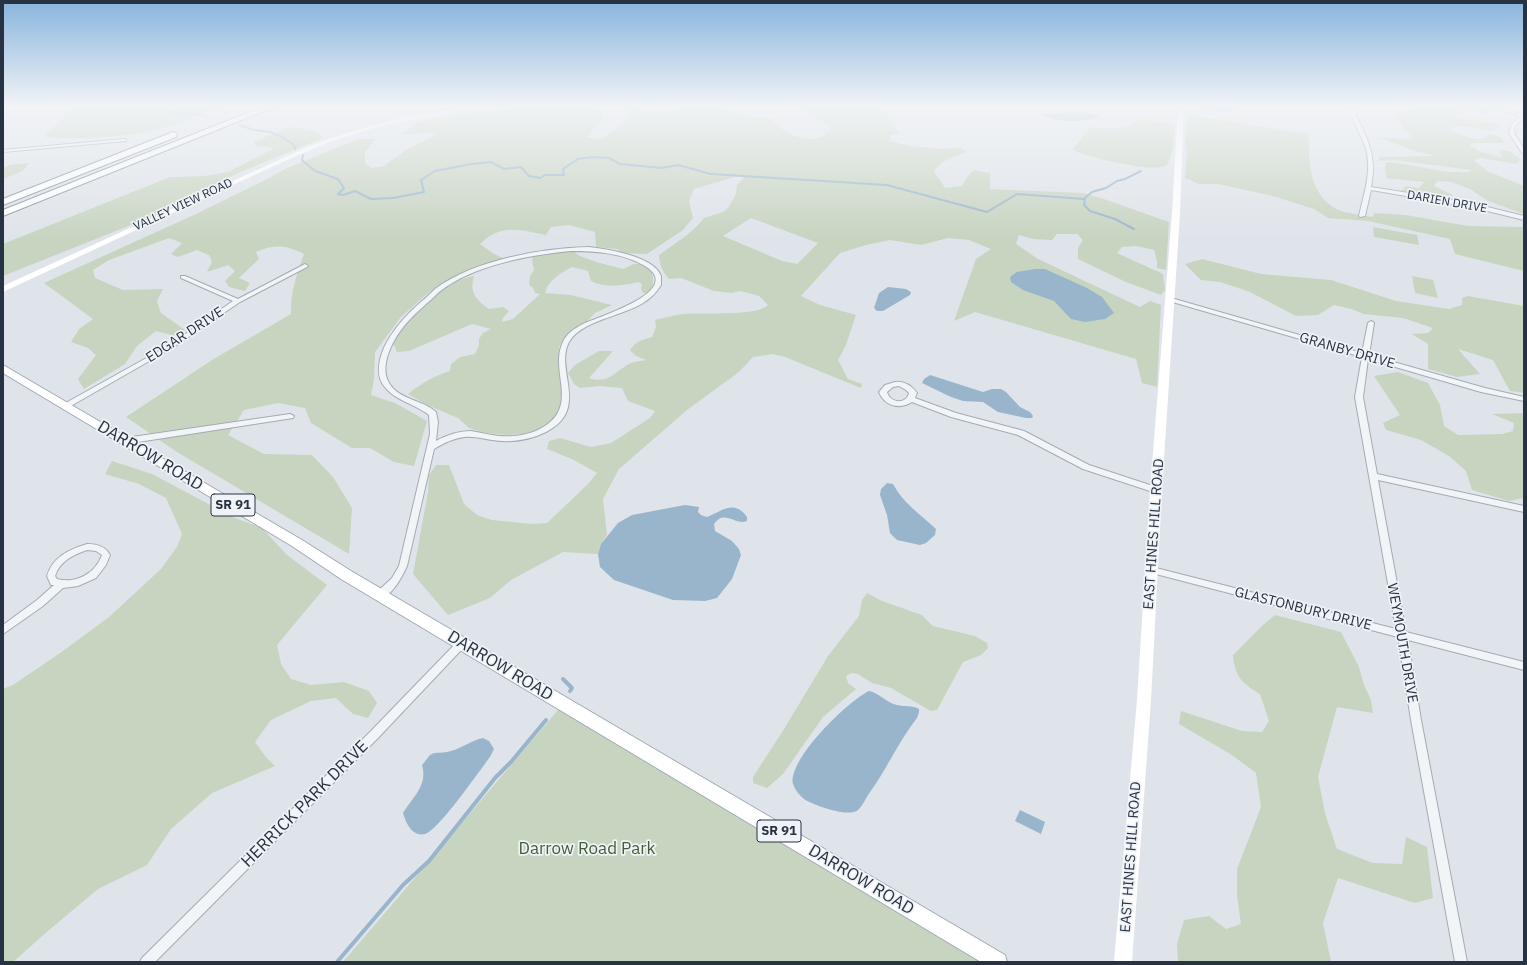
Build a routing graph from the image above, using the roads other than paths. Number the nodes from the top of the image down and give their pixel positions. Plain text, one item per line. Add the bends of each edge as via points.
1 (14, 150) edge
2 (135, 150) edge
3 (163, 150) edge
4 (307, 150) edge
5 (1180, 150) edge
6 (1369, 150) edge
7 (3, 151) edge
8 (1369, 188) junction
9 (3, 202) edge
10 (3, 214) edge
11 (1362, 216) dead end
12 (1524, 218) edge
13 (305, 266) dead end
14 (183, 277) dead end
15 (3, 289) edge
16 (1170, 300) junction
17 (238, 302) junction
18 (1371, 323) dead end
19 (1365, 356) junction
20 (3, 368) edge
21 (1524, 399) edge
22 (912, 400) dead end
23 (66, 405) junction
24 (290, 416) dead end
25 (125, 441) junction
26 (430, 448) junction
27 (1373, 476) junction
28 (1156, 490) junction
29 (1524, 509) edge
30 (1152, 570) junction
31 (60, 585) junction
32 (381, 594) junction
33 (3, 630) edge
34 (1402, 634) junction
35 (462, 643) junction
36 (1524, 666) edge
37 (146, 962) edge
38 (998, 962) edge
39 (1123, 962) edge
40 (1461, 962) edge

1 - 7 street
2 - 9 highway
3 - 10 highway
4 - 15 street, VALLEY VIEW ROAD
5 - 16 street, EAST HINES HILL ROAD
6 - 8 street via 1372,168
8 - 11 street
8 - 12 street, DARIEN DRIVE via 1465,204
13 - 17 street, EDGAR DRIVE
14 - 17 street
16 - 19 street, GRANBY DRIVE
16 - 28 street, EAST HINES HILL ROAD
17 - 23 street, EDGAR DRIVE via 170,347
18 - 19 street, WEYMOUTH DRIVE
19 - 21 street, GRANBY DRIVE
19 - 27 street, WEYMOUTH DRIVE via 1359,397
20 - 23 main road, DARROW ROAD / SR 91
22 - 28 street via 954,415 1021,433 1086,467
23 - 25 main road, DARROW ROAD / SR 91
24 - 25 street
25 - 32 main road, DARROW ROAD / SR 91
26 - 26 street via 450,437 466,434 498,439 525,436 540,432 554,422 564,407 562,354 565,343 572,334 583,327 650,296 656,289 657,273 653,268 634,259 600,250 566,250 495,264 438,290 413,312 396,332 385,352 382,369 386,386 395,394 433,414 434,434
26 - 32 street via 402,566 395,581
27 - 29 street
27 - 34 street, WEYMOUTH DRIVE
28 - 30 street, EAST HINES HILL ROAD
30 - 34 street, GLASTONBURY DRIVE
30 - 39 street, EAST HINES HILL ROAD
31 - 31 street via 70,585 100,569 105,562 106,555 103,550 87,547 66,555 52,569 51,576 54,582
31 - 33 street
32 - 35 main road, DARROW ROAD / SR 91
34 - 36 street, GLASTONBURY DRIVE
34 - 40 street, WEYMOUTH DRIVE
35 - 37 street, HERRICK PARK DRIVE via 374,735
35 - 38 main road, DARROW ROAD / SR 91

